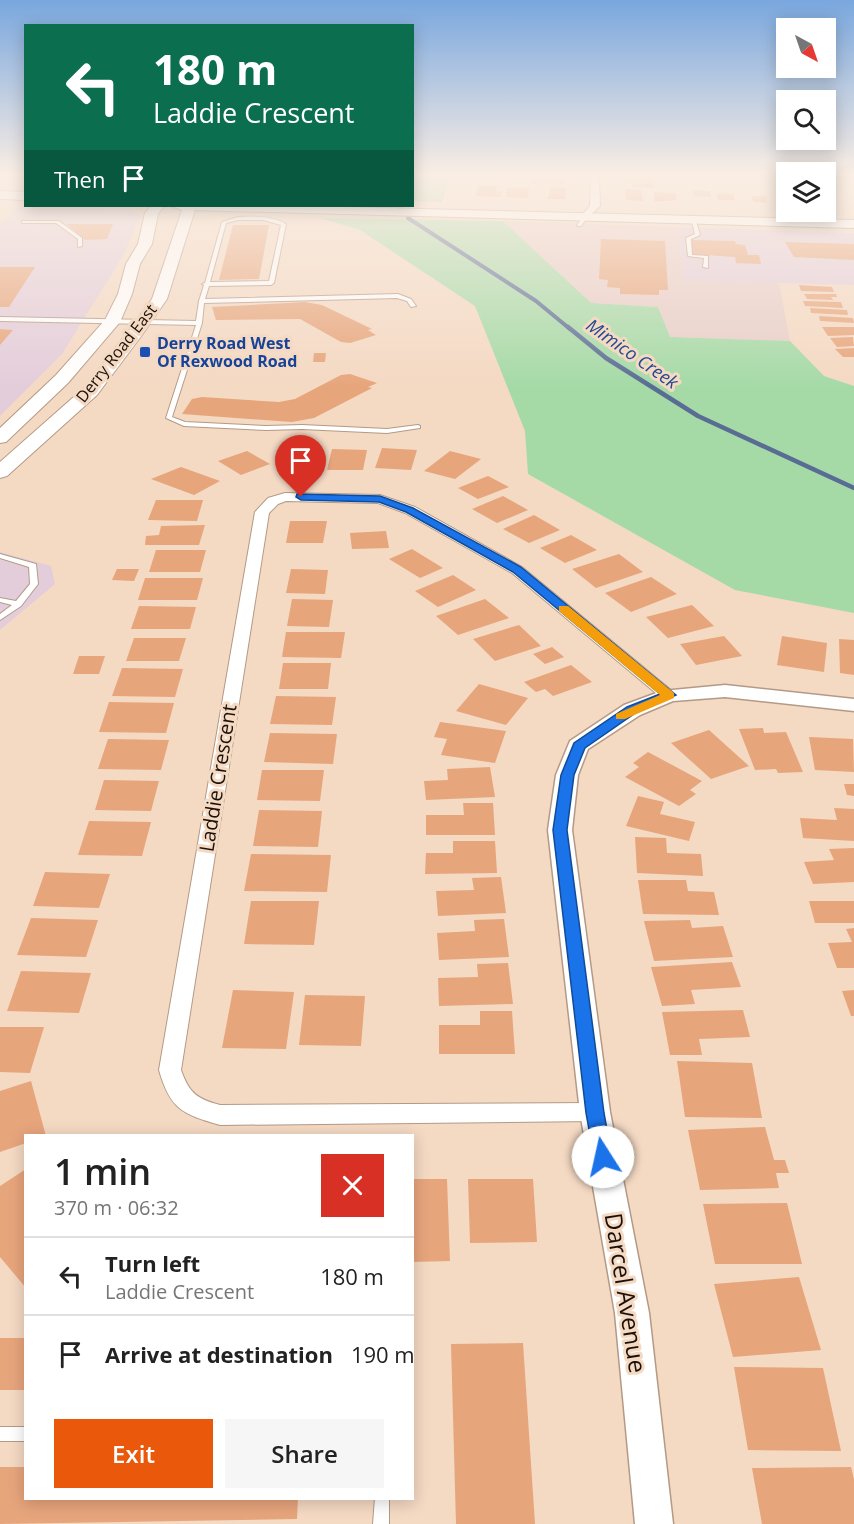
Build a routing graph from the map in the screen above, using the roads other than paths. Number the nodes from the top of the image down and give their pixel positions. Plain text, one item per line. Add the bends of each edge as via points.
1 (144, 245) edge
2 (177, 245) edge
3 (217, 245) edge
4 (279, 245) edge
5 (689, 245) edge
6 (706, 267) dead end
7 (205, 284) junction
8 (202, 301) junction
9 (413, 306) dead end
10 (0, 319) edge
11 (112, 322) junction
12 (199, 322) junction
13 (141, 323) junction
14 (418, 428) dead end
15 (0, 438) edge
16 (0, 472) edge
17 (0, 556) edge
18 (0, 600) edge
19 (18, 604) junction
20 (0, 618) edge
21 (669, 695) junction
22 (854, 705) edge
23 (595, 1113) junction
24 (0, 1434) edge
25 (24, 1434) edge
26 (382, 1500) edge
27 (381, 1524) edge
28 (654, 1524) edge

1 - 11 main road, Derry Road East via 133,264
2 - 13 main road, Derry Road East via 159,299
3 - 7 lane
4 - 7 lane via 271,283
5 - 6 lane via 690,256 706,257
7 - 8 lane
8 - 9 lane via 398,296
8 - 12 lane
10 - 11 lane
11 - 13 lane
11 - 15 main road, Derry Road East via 62,379
12 - 13 lane
12 - 14 lane via 169,415 172,421 266,428
13 - 16 main road, Derry Road East via 91,391
17 - 19 lane via 33,566 34,584
18 - 19 lane
19 - 20 lane
21 - 22 street, Darcel Avenue via 725,691
21 - 23 street, Darcel Avenue via 632,710 579,746 567,775 560,830
21 - 23 street, Laddie Crescent via 517,570 403,507 380,499 285,497 273,501 262,512 170,1070 176,1090 190,1107 220,1115
23 - 28 street, Darcel Avenue via 632,1313
24 - 25 lane
26 - 27 lane

